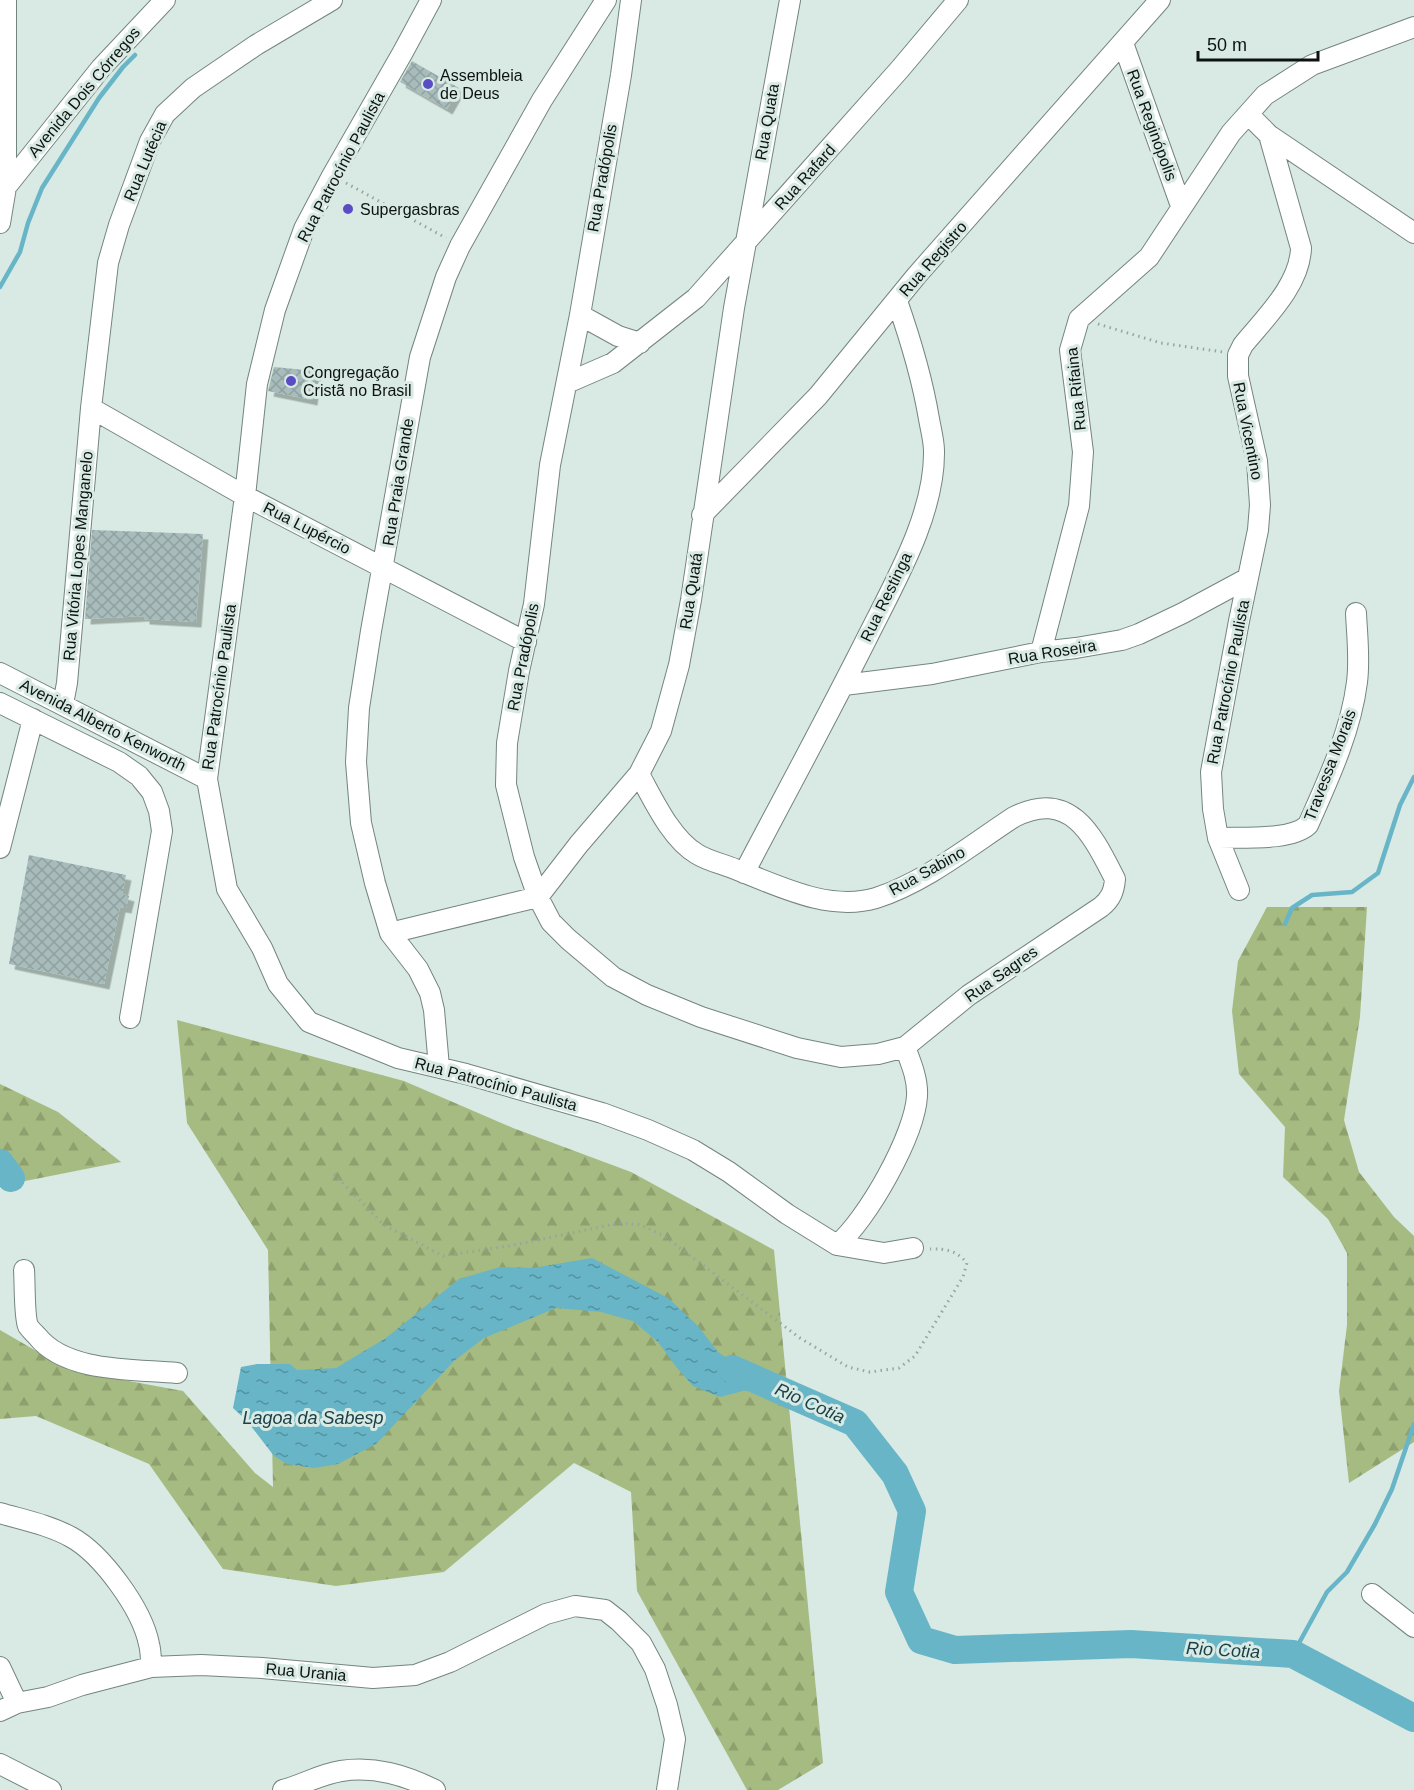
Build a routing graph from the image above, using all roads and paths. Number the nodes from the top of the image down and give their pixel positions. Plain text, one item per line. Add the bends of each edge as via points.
1 (6, 0) edge
2 (165, 0) edge
3 (332, 0) edge
4 (431, 0) edge
5 (606, 0) edge
6 (631, 0) edge
7 (790, 0) edge
8 (958, 0) edge
9 (1160, 0) edge
10 (1414, 27) edge
11 (1122, 43) junction
12 (1248, 114) junction
13 (1269, 135) junction
14 (332, 176) junction
15 (6, 187) junction
16 (1181, 206) junction
17 (0, 223) edge
18 (1414, 233) edge
19 (745, 245) junction
20 (460, 246) junction
21 (704, 290) junction
22 (897, 301) junction
23 (734, 308) junction
24 (580, 315) junction
25 (1079, 319) junction
26 (640, 343) junction
27 (1238, 355) junction
28 (567, 383) junction
29 (91, 408) junction
30 (245, 496) junction
31 (702, 515) junction
32 (384, 567) junction
33 (1248, 578) junction
34 (1356, 613) dead end
35 (526, 642) junction
36 (1041, 652) junction
37 (0, 672) edge
38 (844, 685) junction
39 (0, 703) edge
40 (63, 705) junction
41 (33, 719) junction
42 (639, 774) junction
43 (207, 778) junction
44 (1218, 838) junction
45 (0, 848) edge
46 (744, 873) junction
47 (1239, 890) dead end
48 (538, 897) junction
49 (1101, 907) joint
50 (390, 933) junction
51 (130, 1018) dead end
52 (905, 1047) junction
53 (439, 1067) junction
54 (334, 1174) dead end
55 (837, 1245) junction
56 (913, 1248) joint
57 (24, 1270) dead end
58 (177, 1373) dead end
59 (0, 1513) edge
60 (1372, 1594) dead end
61 (1414, 1628) edge
62 (0, 1667) edge
63 (151, 1667) junction
64 (8, 1707) edge
65 (0, 1764) edge
66 (51, 1790) edge
67 (283, 1790) edge
68 (435, 1790) edge
69 (668, 1790) edge

1 - 15 street
2 - 15 street, Avenida Dois Córregos via 101,68
3 - 29 street, Rua Lutécia via 193,88 165,114 150,141 108,263
4 - 14 street, Rua Patrocínio Paulista
5 - 20 street, Rua Praia Grande via 542,100
6 - 24 street, Rua Pradópolis
7 - 19 street, Rua Quata
8 - 19 street, Rua Rafard
9 - 11 street, Rua Registro
10 - 12 street via 1312,65 1265,95
11 - 16 street, Rua Reginópolis
11 - 22 street, Rua Registro
12 - 13 street
12 - 16 street
13 - 18 street
13 - 27 street via 1301,258 1291,283
14 - 20 path
14 - 30 street, Rua Patrocínio Paulista via 304,229 275,309 257,384
15 - 17 street
16 - 25 street via 1149,257
19 - 21 street, Rua Rafard
19 - 23 street, Rua Quatá
20 - 32 street, Rua Praia Grande via 420,357
21 - 23 street
21 - 26 street, Rua Rafard
22 - 31 street, Rua Registro via 818,396
22 - 38 street, Rua Restinga via 924,389 934,450 932,480 908,554
23 - 31 street, Rua Quatá
24 - 26 street
24 - 28 street, Rua Pradópolis
25 - 27 path via 1161,343
25 - 36 street, Rua Rifaina via 1070,350 1083,452 1079,506
26 - 28 street, Rua Rafard via 603,369
27 - 33 street, Rua Vicentino via 1238,376 1259,484 1258,530
28 - 35 street, Rua Pradópolis via 550,465
29 - 30 street, Rua Lupércio
29 - 40 street, Rua Vitória Lopes Manganelo
30 - 32 street, Rua Lupércio
30 - 43 street, Rua Patrocínio Paulista
31 - 42 street, Rua Quatá via 679,665 661,731
32 - 35 street, Rua Lupércio
32 - 50 street, Rua Praia Grande via 359,708 356,762 361,823
33 - 36 street, Rua Roseira via 1139,634
33 - 44 street, Rua Patrocínio Paulista via 1211,772
34 - 44 street, Travessa Morais via 1357,683 1342,741 1308,825 1302,831 1276,836
35 - 48 street, Rua Pradópolis via 507,743 506,785
36 - 38 street, Rua Roseira via 932,674
37 - 40 street, Avenida Alberto Kenworth
38 - 46 street, Rua Restinga
39 - 41 street
40 - 43 street, Avenida Alberto Kenworth
41 - 45 street
41 - 51 street via 139,776 152,792 159,811 162,831
42 - 46 street, Rua Sabino via 670,830 696,854
42 - 48 street, Rua Quatá
43 - 53 street, Rua Patrocínio Paulista via 227,889 278,984 309,1022 398,1058
44 - 47 street, Rua Patrocínio Paulista
46 - 49 street, Rua Sabino via 806,896 843,903 874,898 928,873 1014,817 1043,807 1080,821 1095,840 1116,879 1113,893
48 - 50 street
48 - 52 street, Rua Pradópolis via 551,922 568,939 613,977 647,995 797,1048 841,1057
49 - 52 street, Rua Sagres via 969,995
50 - 53 street, Rua Praia Grande via 418,969 430,993
52 - 55 street via 915,1074 917,1097 911,1120 870,1206
53 - 55 street, Rua Patrocínio Paulista via 602,1113 684,1146
54 - 56 path via 384,1226 442,1256 618,1223 641,1225 664,1236 800,1338 848,1367 870,1372 899,1368 915,1356 963,1277 967,1263 959,1254 949,1249
55 - 56 street via 884,1253
57 - 58 street via 28,1325 53,1352 103,1367
59 - 63 street via 39,1524 89,1548 106,1566 139,1616 149,1642
60 - 61 street
62 - 64 street
63 - 64 street, Rua Urania
63 - 69 street, Rua Urania via 262,1668 373,1678 416,1675 546,1614 575,1606 605,1610 641,1643 668,1705 675,1739
65 - 66 street
67 - 68 street via 339,1771 373,1769 408,1777

